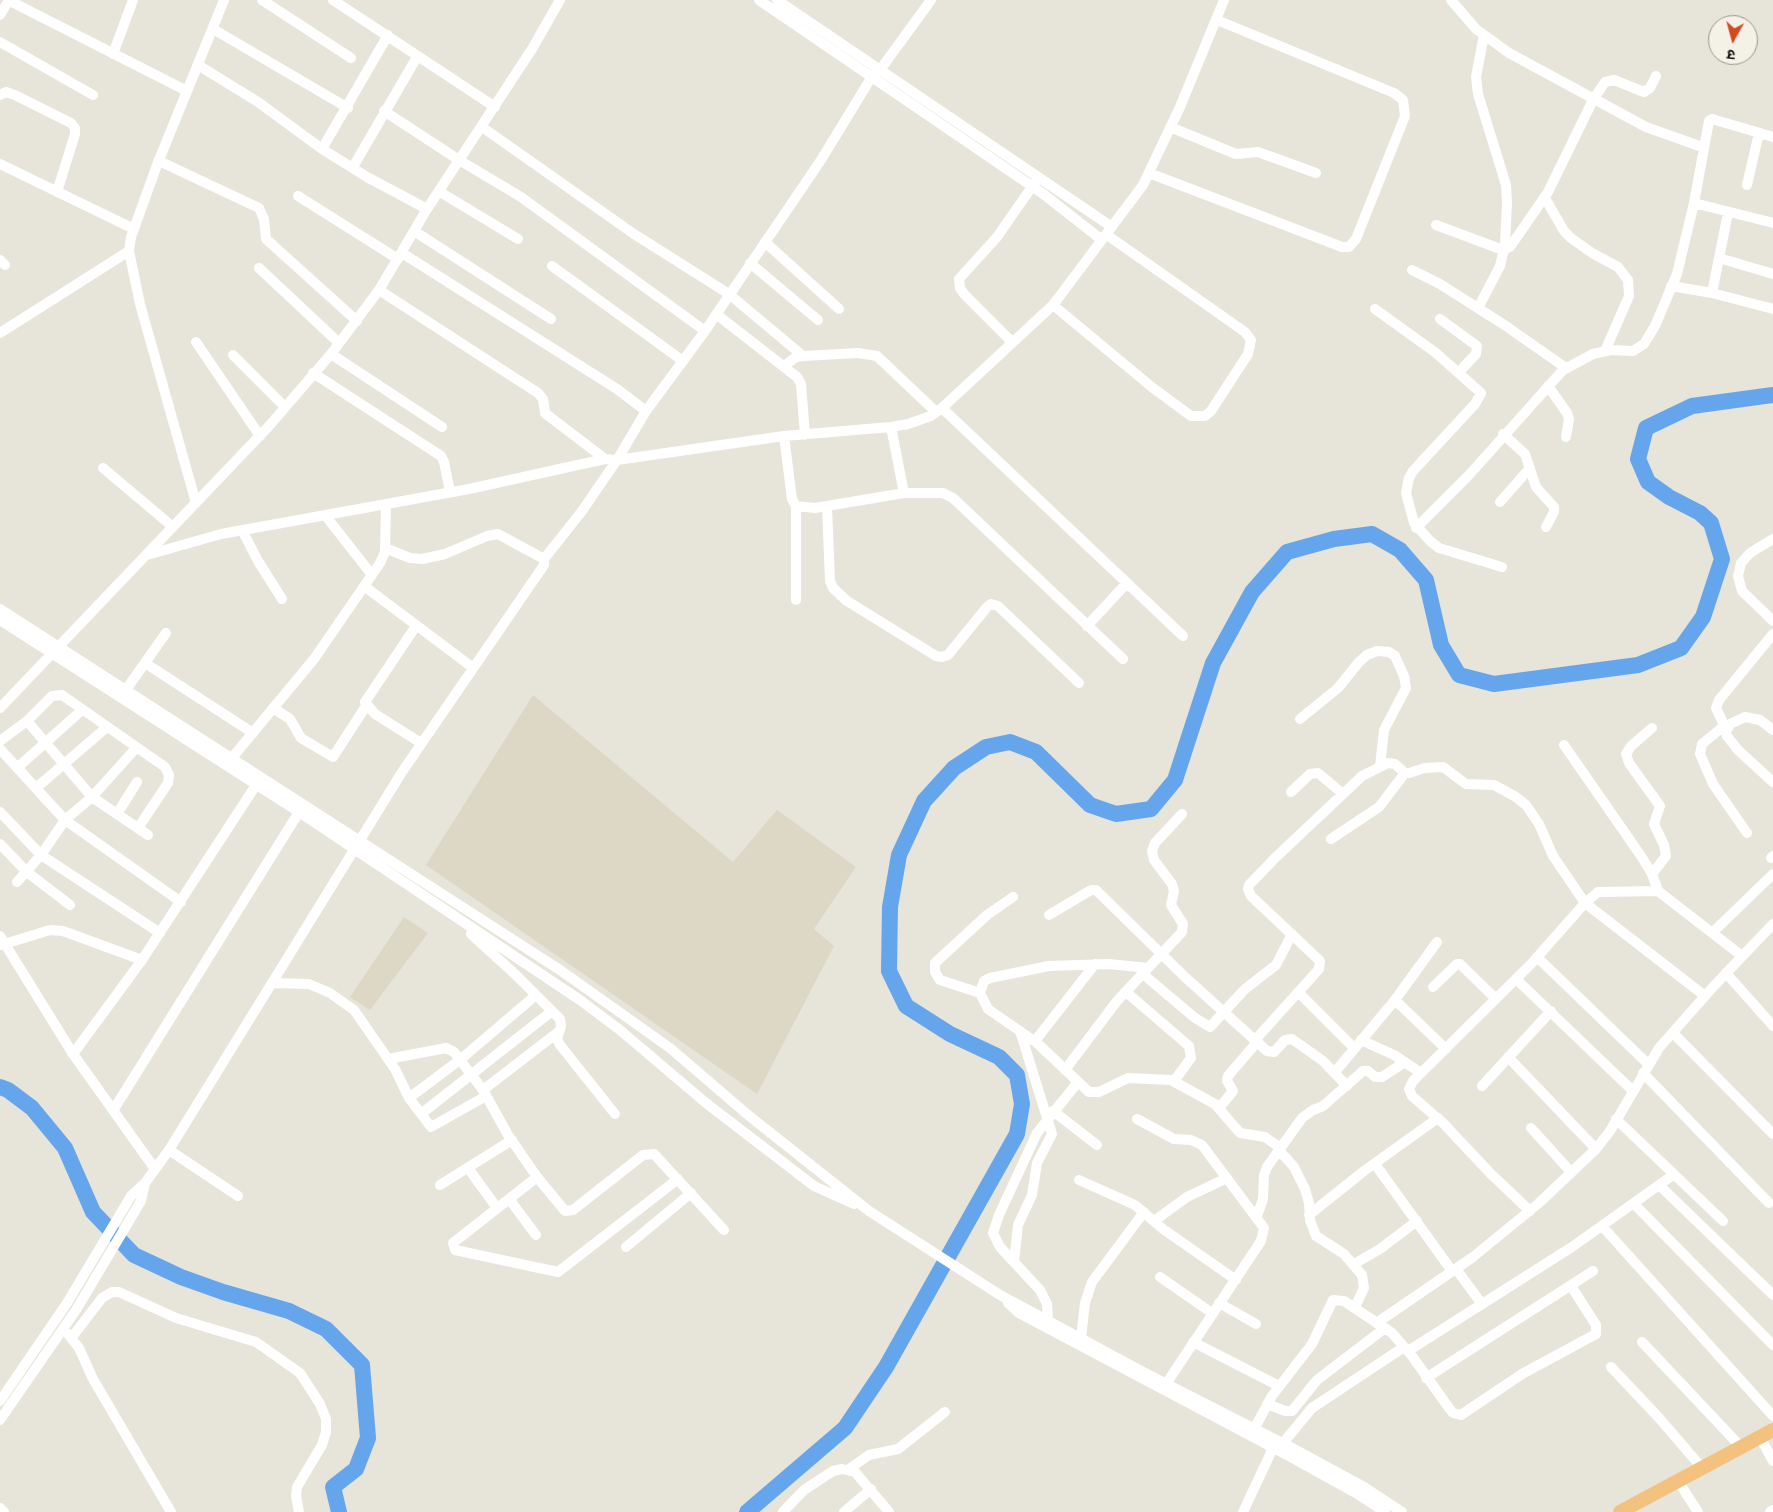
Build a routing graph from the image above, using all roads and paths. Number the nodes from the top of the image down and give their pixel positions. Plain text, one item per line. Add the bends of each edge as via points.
1 (8, 0) edge
2 (133, 0) edge
3 (224, 0) edge
4 (262, 0) edge
5 (333, 0) edge
6 (560, 0) edge
7 (759, 0) edge
8 (778, 0) edge
9 (931, 0) edge
10 (1224, 0) edge
11 (1451, 0) edge
12 (0, 15) edge
13 (1217, 20) junction
14 (212, 29) junction
15 (388, 35) junction
16 (1484, 35) junction
17 (0, 42) edge
18 (113, 54) junction
19 (417, 56) junction
20 (352, 58) dead end
21 (198, 65) junction
22 (880, 70) junction
23 (1656, 76) dead end
24 (871, 78) junction
25 (187, 91) junction
26 (0, 93) edge
27 (93, 95) dead end
28 (1593, 100) junction
29 (495, 107) junction
30 (348, 108) junction
31 (384, 111) junction
32 (482, 127) junction
33 (1170, 127) junction
34 (1759, 133) junction
35 (1773, 137) edge
36 (1702, 147) junction
37 (322, 149) junction
38 (990, 151) junction
39 (459, 160) junction
40 (159, 161) junction
41 (0, 164) edge
42 (353, 167) junction
43 (1149, 173) junction
44 (1316, 173) dead end
45 (1035, 182) junction
46 (1747, 185) dead end
47 (57, 192) junction
48 (440, 192) junction
49 (298, 196) dead end
50 (1545, 198) junction
51 (1694, 203) junction
52 (427, 209) junction
53 (1728, 213) junction
54 (1773, 223) edge
55 (1436, 225) dead end
56 (134, 229) junction
57 (414, 231) junction
58 (1107, 234) junction
59 (518, 239) dead end
60 (765, 242) junction
61 (1503, 250) junction
62 (129, 251) junction
63 (400, 256) junction
64 (1719, 258) junction
65 (750, 263) junction
66 (552, 266) dead end
67 (259, 268) dead end
68 (1412, 270) dead end
69 (1773, 274) edge
70 (1671, 286) junction
71 (380, 290) junction
72 (1712, 293) junction
73 (729, 294) junction
74 (1053, 305) junction
75 (1478, 308) junction
76 (839, 309) dead end
77 (1773, 309) edge
78 (1375, 310) dead end
79 (716, 314) junction
80 (551, 319) dead end
81 (1440, 319) dead end
82 (818, 320) dead end
83 (357, 321) junction
84 (705, 331) junction
85 (0, 333) edge
86 (196, 342) dead end
87 (1012, 342) junction
88 (339, 343) junction
89 (1606, 351) junction
90 (331, 354) junction
91 (233, 355) dead end
92 (803, 356) junction
93 (683, 361) junction
94 (784, 366) junction
95 (1566, 368) junction
96 (1459, 372) junction
97 (313, 373) junction
98 (1548, 386) junction
99 (285, 407) junction
100 (939, 410) junction
101 (646, 411) junction
102 (442, 427) dead end
103 (891, 427) junction
104 (1504, 434) junction
105 (805, 435) junction
106 (260, 436) junction
107 (784, 436) junction
108 (1566, 437) dead end
109 (605, 459) junction
110 (617, 460) junction
111 (102, 468) dead end
112 (1530, 468) junction
113 (450, 492) junction
114 (904, 492) junction
115 (1500, 502) dead end
116 (196, 504) junction
117 (386, 504) junction
118 (796, 506) junction
119 (827, 506) junction
120 (325, 515) junction
121 (173, 527) junction
122 (1546, 527) dead end
123 (1416, 528) junction
124 (242, 530) junction
125 (1773, 538) edge
126 (385, 548) junction
127 (147, 555) junction
128 (544, 559) junction
129 (1502, 567) dead end
130 (372, 575) junction
131 (1127, 584) junction
132 (364, 586) junction
133 (282, 599) dead end
134 (796, 600) dead end
135 (0, 609) edge
136 (0, 620) edge
137 (1773, 621) edge
138 (416, 626) junction
139 (1087, 626) junction
140 (166, 633) dead end
141 (1773, 634) edge
142 (1183, 636) dead end
143 (55, 651) junction
144 (1122, 659) dead end
145 (145, 663) junction
146 (472, 668) junction
147 (1078, 683) dead end
148 (125, 692) junction
149 (366, 706) junction
150 (0, 708) edge
151 (273, 708) junction
152 (82, 710) junction
153 (1300, 719) dead end
154 (27, 721) junction
155 (1725, 727) junction
156 (107, 728) junction
157 (1652, 728) dead end
158 (1773, 730) edge
159 (253, 732) junction
160 (0, 741) edge
161 (47, 743) junction
162 (421, 743) junction
163 (1564, 745) dead end
164 (136, 748) junction
165 (0, 749) edge
166 (231, 759) junction
167 (66, 764) junction
168 (1380, 766) junction
169 (17, 768) junction
170 (1405, 772) junction
171 (137, 782) dead end
172 (1773, 782) edge
173 (256, 786) junction
174 (36, 788) junction
175 (1291, 792) dead end
176 (1343, 794) junction
177 (92, 797) junction
178 (0, 812) edge
179 (299, 812) junction
180 (117, 814) junction
181 (1182, 814) dead end
182 (64, 820) junction
183 (138, 828) junction
184 (1747, 833) dead end
185 (148, 835) dead end
186 (1331, 839) dead end
187 (360, 840) junction
188 (0, 844) edge
189 (352, 850) junction
190 (41, 856) junction
191 (27, 872) junction
192 (1652, 874) junction
193 (1773, 874) edge
194 (17, 882) dead end
195 (1658, 891) junction
196 (1013, 897) dead end
197 (181, 902) junction
198 (1585, 902) junction
199 (70, 904) dead end
200 (1049, 915) dead end
201 (456, 919) junction
202 (1773, 924) edge
203 (160, 933) junction
204 (1712, 933) junction
205 (1292, 934) junction
206 (2, 942) edge
207 (1437, 942) dead end
208 (1162, 952) junction
209 (1742, 956) junction
210 (1537, 957) junction
211 (142, 960) junction
212 (1095, 964) junction
213 (1145, 971) junction
214 (1726, 973) junction
215 (1516, 979) junction
216 (273, 983) junction
217 (1433, 987) dead end
218 (1126, 992) junction
219 (1298, 992) junction
220 (980, 993) junction
221 (536, 994) junction
222 (1705, 996) junction
223 (1496, 999) junction
224 (1395, 1000) junction
225 (552, 1011) junction
226 (1224, 1011) junction
227 (1551, 1011) junction
228 (1773, 1026) edge
229 (1020, 1031) junction
230 (557, 1033) junction
231 (1673, 1033) junction
232 (1257, 1040) junction
233 (1035, 1041) junction
234 (1357, 1044) junction
235 (1446, 1049) junction
236 (73, 1054) junction
237 (461, 1058) junction
238 (1508, 1058) junction
239 (388, 1059) junction
240 (1405, 1062) junction
241 (1645, 1068) junction
242 (1065, 1070) junction
243 (1335, 1072) junction
244 (1421, 1073) junction
245 (472, 1074) junction
246 (1174, 1081) junction
247 (1078, 1082) junction
248 (1347, 1086) junction
249 (1482, 1086) dead end
250 (1632, 1090) junction
251 (484, 1093) junction
252 (409, 1098) junction
253 (1219, 1108) junction
254 (114, 1109) junction
255 (421, 1114) junction
256 (615, 1114) dead end
257 (1051, 1114) junction
258 (1438, 1118) junction
259 (1137, 1119) dead end
260 (1616, 1119) junction
261 (1531, 1128) dead end
262 (1773, 1134) edge
263 (512, 1140) junction
264 (1097, 1145) dead end
265 (1279, 1148) junction
266 (1596, 1149) junction
267 (168, 1150) junction
268 (1375, 1164) junction
269 (468, 1168) junction
270 (155, 1169) junction
271 (1571, 1172) junction
272 (1672, 1175) junction
273 (537, 1178) junction
274 (1227, 1178) junction
275 (678, 1179) junction
276 (1079, 1180) dead end
277 (145, 1183) junction
278 (440, 1185) dead end
279 (1659, 1186) junction
280 (691, 1193) junction
281 (238, 1196) dead end
282 (509, 1199) junction
283 (1769, 1203) dead end
284 (1634, 1204) junction
285 (497, 1208) junction
286 (869, 1211) junction
287 (1530, 1211) junction
288 (1144, 1212) junction
289 (1310, 1215) junction
290 (1257, 1216) junction
291 (1154, 1221) junction
292 (1417, 1221) junction
293 (1722, 1221) dead end
294 (1602, 1226) junction
295 (724, 1230) dead end
296 (536, 1235) dead end
297 (626, 1247) dead end
298 (1014, 1262) junction
299 (1354, 1264) junction
300 (1454, 1270) junction
301 (1593, 1271) dead end
302 (1160, 1276) dead end
303 (1236, 1280) junction
304 (1571, 1286) junction
305 (1000, 1295) junction
306 (1773, 1295) edge
307 (1219, 1303) junction
308 (1482, 1304) junction
309 (1355, 1307) junction
310 (1212, 1313) junction
311 (1048, 1321) junction
312 (1256, 1324) dead end
313 (1382, 1325) junction
314 (62, 1328) junction
315 (72, 1337) junction
316 (1080, 1338) junction
317 (1192, 1342) junction
318 (1642, 1342) dead end
319 (1773, 1345) edge
320 (1406, 1349) junction
321 (1611, 1367) dead end
322 (1426, 1378) junction
323 (1166, 1384) junction
324 (1279, 1386) junction
325 (0, 1401) edge
326 (1268, 1404) junction
327 (945, 1412) dead end
328 (1773, 1416) edge
329 (0, 1420) edge
330 (1254, 1429) junction
331 (1773, 1430) edge
332 (1760, 1437) junction
333 (1283, 1444) junction
334 (1741, 1447) junction
335 (1273, 1448) junction
336 (1773, 1461) edge
337 (1702, 1468) junction
338 (849, 1469) junction
339 (1678, 1481) junction
340 (871, 1489) junction
341 (0, 1508) edge
342 (4, 1512) edge
343 (172, 1512) edge
344 (299, 1512) edge
345 (783, 1512) edge
346 (844, 1512) edge
347 (889, 1512) edge
348 (1243, 1512) edge
349 (1385, 1512) edge
350 (1402, 1512) edge
351 (1620, 1512) edge
352 (1698, 1512) edge

1 - 12 street
1 - 18 street
2 - 18 street
3 - 14 street
4 - 20 street
5 - 15 street
6 - 29 street
7 - 24 street
8 - 22 street
9 - 22 street
10 - 13 street
11 - 16 street
13 - 33 street
13 - 43 street via 1394,93 1403,100 1405,116 1356,239 1349,247 1342,247
14 - 21 street
14 - 30 street
15 - 19 street
15 - 30 street
16 - 28 street via 1509,53
16 - 61 street via 1476,77 1478,94 1506,185
17 - 27 street
18 - 25 street
19 - 29 street
19 - 31 street
21 - 25 street
21 - 37 street via 258,102
22 - 24 street
22 - 38 street
23 - 28 street via 1644,92 1608,79
24 - 38 street
24 - 60 street via 822,160
25 - 40 street
26 - 47 street via 15,95 75,128
28 - 36 street via 1646,127
28 - 50 street
29 - 32 street
30 - 37 street
31 - 39 street
31 - 42 street
32 - 39 street
32 - 73 street via 634,234
33 - 43 street
33 - 44 street via 1236,154 1258,152
34 - 35 street
34 - 36 street via 1712,119 1707,125
34 - 46 street
36 - 51 street
37 - 42 street
38 - 45 street
39 - 48 street
39 - 84 street via 521,196
40 - 56 street
40 - 83 street via 259,208 266,239
41 - 47 street
42 - 52 street
43 - 58 street
45 - 58 street
45 - 58 street
45 - 87 street via 997,237 960,275 958,283 964,294
47 - 56 street
48 - 52 street
48 - 59 street
49 - 63 street
50 - 61 street via 1514,242
50 - 89 street via 1571,238 1618,267 1628,280 1629,296
51 - 53 street
51 - 70 street via 1679,267
52 - 57 street
53 - 54 street
53 - 64 street
55 - 61 street
56 - 62 street
57 - 63 street
57 - 80 street
58 - 74 street
58 - 74 street via 1251,340 1248,354 1211,411 1205,416 1191,416 1152,388
60 - 65 street
60 - 76 street
61 - 75 street via 1492,285
62 - 85 street
62 - 116 street via 140,304
63 - 71 street
63 - 101 street via 617,389
64 - 69 street
64 - 72 street
65 - 73 street
65 - 82 street
66 - 93 street
67 - 88 street
68 - 75 street
70 - 72 street
70 - 89 street via 1644,344 1632,351
71 - 83 street
71 - 109 street via 538,393 545,413
72 - 77 street
73 - 79 street
73 - 92 street
74 - 87 street
75 - 95 street
78 - 96 street
79 - 84 street
79 - 94 street
81 - 96 street via 1477,346 1476,354
83 - 88 street
84 - 93 street
86 - 106 street
87 - 100 street
88 - 90 street
89 - 95 street
90 - 97 street
90 - 102 street
91 - 99 street
92 - 94 street
92 - 100 street via 858,353 877,356
93 - 101 street
94 - 105 street via 801,384
95 - 98 street
96 - 123 street via 1479,389 1480,397 1409,478 1407,501
97 - 99 street
97 - 113 street via 441,456
98 - 104 street
98 - 108 street via 1567,413
99 - 106 street
100 - 103 street via 908,424
100 - 131 street
101 - 110 street
103 - 105 street
103 - 114 street
104 - 112 street via 1525,454
104 - 123 street
105 - 107 street
106 - 116 street
107 - 110 street
107 - 118 street via 792,499
109 - 110 street
109 - 113 street
110 - 128 street
111 - 121 street
112 - 115 street
112 - 122 street via 1536,487 1554,507
113 - 117 street
114 - 119 street
114 - 139 street via 935,492 953,498
116 - 121 street
117 - 120 street
117 - 126 street
118 - 119 street
118 - 134 street
119 - 147 street via 830,581 848,601 942,657 948,655 987,607 991,604 998,606
120 - 124 street
120 - 130 street
121 - 127 street
123 - 129 street via 1439,548
124 - 127 street
124 - 133 street
125 - 137 street via 1750,553 1741,563 1738,576 1742,591
126 - 128 street via 422,559 498,534
126 - 130 street
127 - 143 street
128 - 146 street via 544,565
130 - 132 street
131 - 139 street
131 - 142 street
132 - 138 street
132 - 151 street via 314,659
135 - 143 street
136 - 143 street
138 - 146 street
138 - 149 street via 366,698
139 - 144 street
140 - 145 street
141 - 155 street via 1719,700 1716,708
143 - 148 street
143 - 150 street
143 - 173 street
145 - 148 street
145 - 159 street
146 - 162 street
148 - 166 street
149 - 151 street via 333,757 300,738 290,720
149 - 162 street
151 - 159 street
152 - 154 street via 57,694
152 - 156 street
152 - 161 street
153 - 168 street via 1338,688 1367,655 1376,651 1389,652 1395,656 1406,688 1384,730
154 - 160 street
154 - 161 street
155 - 158 street via 1736,720 1753,717
155 - 172 street via 1730,742
155 - 184 street via 1702,744 1700,754 1713,784
156 - 164 street
156 - 167 street
157 - 192 street via 1626,754 1660,806 1654,824 1666,856
159 - 166 street
161 - 167 street
161 - 169 street
162 - 187 street
163 - 192 street
164 - 177 street
164 - 183 street via 164,767 169,775 168,783
165 - 169 street
166 - 187 street
167 - 174 street
167 - 177 street
168 - 170 street via 1395,764
168 - 176 street via 1362,776
169 - 174 street
170 - 186 street via 1380,806
170 - 198 street via 1443,767 1466,784 1494,785 1516,797 1539,824 1553,856
171 - 180 street
173 - 179 street
173 - 197 street
174 - 182 street
175 - 176 street via 1310,774 1318,773
176 - 205 street via 1275,858 1248,889 1250,896
177 - 180 street
177 - 182 street
178 - 190 street
179 - 189 street
179 - 254 street
180 - 183 street
181 - 208 street via 1155,843 1152,851 1154,860 1172,884 1171,905 1183,924 1182,932
182 - 190 street
182 - 197 street
183 - 185 street
187 - 189 street
187 - 286 street via 560,970 670,1048
188 - 191 street
189 - 201 street
189 - 216 street
190 - 191 street
190 - 203 street
191 - 194 street
191 - 199 street
192 - 195 street
193 - 204 street
195 - 198 street via 1626,893 1604,890
195 - 204 street
196 - 220 street via 987,915 935,963 934,972 940,980
197 - 203 street
198 - 210 street
198 - 222 street
200 - 208 street via 1096,890
201 - 221 street
201 - 286 street via 580,1000 814,1186
202 - 209 street
203 - 211 street
204 - 209 street
205 - 219 street via 1320,961 1319,969
205 - 226 street via 1276,965 1245,989
206 - 211 street via 50,930 63,930
206 - 236 street
207 - 224 street
208 - 213 street
208 - 226 street
209 - 214 street
210 - 215 street
210 - 241 street
211 - 236 street
212 - 213 street
212 - 220 street via 1049,966 990,978 984,981
212 - 233 street
213 - 218 street
213 - 226 street via 1206,1026 1213,1025
214 - 222 street
214 - 228 street
215 - 223 street
215 - 227 street
216 - 239 street via 309,984 330,993 354,1010
216 - 267 street
217 - 223 street via 1460,964
218 - 242 street
218 - 246 street via 1189,1046 1191,1058
219 - 232 street
219 - 234 street
220 - 229 street via 988,1009
221 - 225 street
221 - 237 street
222 - 231 street
223 - 235 street
224 - 234 street
224 - 235 street
225 - 230 street via 561,1023
225 - 245 street
226 - 232 street
227 - 238 street
227 - 250 street
229 - 233 street
229 - 257 street via 1024,1050
230 - 251 street
230 - 256 street via 560,1045
231 - 241 street
231 - 262 street
232 - 243 street via 1272,1052 1285,1040 1292,1039
232 - 253 street via 1228,1076 1232,1091
233 - 242 street
234 - 240 street
234 - 243 street
235 - 244 street
236 - 254 street
237 - 239 street via 446,1048
237 - 245 street
237 - 252 street
238 - 249 street
238 - 266 street
239 - 252 street
240 - 244 street
240 - 248 street via 1382,1077 1363,1071
241 - 250 street
241 - 283 street
242 - 247 street
243 - 248 street
244 - 258 street via 1410,1086 1410,1092
245 - 251 street
245 - 255 street
246 - 247 street via 1128,1078 1094,1093
246 - 253 street
247 - 257 street
248 - 265 street via 1302,1118
250 - 260 street
251 - 255 street via 434,1127
251 - 263 street
252 - 255 street
253 - 265 street via 1240,1133 1265,1137
254 - 270 street
257 - 264 street
257 - 298 street via 1052,1137 1038,1163 1032,1195 1018,1225
257 - 298 street via 1033,1142 994,1226 994,1237
258 - 268 street
258 - 287 street
259 - 274 street via 1174,1139 1197,1141
260 - 266 street
260 - 272 street
261 - 271 street
263 - 269 street
263 - 273 street
265 - 289 street via 1300,1178 1308,1196
265 - 290 street via 1264,1175 1263,1199
266 - 271 street
267 - 270 street
267 - 281 street
268 - 289 street
268 - 292 street
269 - 278 street
269 - 285 street
270 - 277 street
271 - 287 street
272 - 279 street
272 - 293 street
273 - 275 street via 562,1208 569,1211 643,1155 657,1156
273 - 282 street
274 - 290 street
274 - 291 street via 1186,1196
275 - 280 street
275 - 285 street via 558,1272 455,1250 453,1242
276 - 288 street via 1126,1200
277 - 314 street via 141,1202
277 - 325 street via 131,1196 67,1303
279 - 284 street
279 - 306 street
280 - 295 street
280 - 297 street
282 - 285 street
282 - 296 street
284 - 294 street
284 - 319 street
286 - 305 street
287 - 300 street
288 - 291 street
288 - 316 street via 1088,1290
289 - 299 street via 1312,1230 1319,1241 1344,1254
290 - 303 street via 1264,1228 1264,1236
291 - 303 street
292 - 299 street
292 - 300 street
294 - 308 street
294 - 328 street
298 - 311 street via 1044,1298
299 - 309 street via 1364,1282 1362,1296
300 - 308 street
300 - 313 street
301 - 304 street
302 - 310 street
303 - 307 street
304 - 322 street
304 - 322 street via 1596,1325 1596,1334 1591,1338 1522,1374 1461,1415 1453,1413
305 - 311 street
305 - 335 street via 1019,1313
307 - 310 street
307 - 312 street
308 - 320 street
309 - 313 street
309 - 324 street via 1333,1300 1312,1344
310 - 317 street
311 - 316 street
313 - 320 street
313 - 326 street via 1317,1380 1292,1411
314 - 315 street
314 - 329 street
315 - 343 street via 93,1379
315 - 344 street via 102,1298 119,1292 176,1318 256,1342 300,1373 320,1404 326,1419 326,1432 322,1445 297,1487
316 - 323 street
317 - 323 street
317 - 324 street
318 - 334 street
320 - 322 street
320 - 333 street via 1312,1408
321 - 337 street
323 - 330 street
324 - 326 street
326 - 330 street
327 - 338 street via 898,1449 869,1456
330 - 333 street
331 - 332 main road
332 - 334 main road
332 - 336 street
333 - 350 street via 1364,1487
334 - 337 main road
335 - 348 street
335 - 349 street
337 - 339 main road
338 - 340 street
338 - 345 street via 823,1476
339 - 351 main road
339 - 352 street
340 - 346 street
340 - 347 street
341 - 342 street

